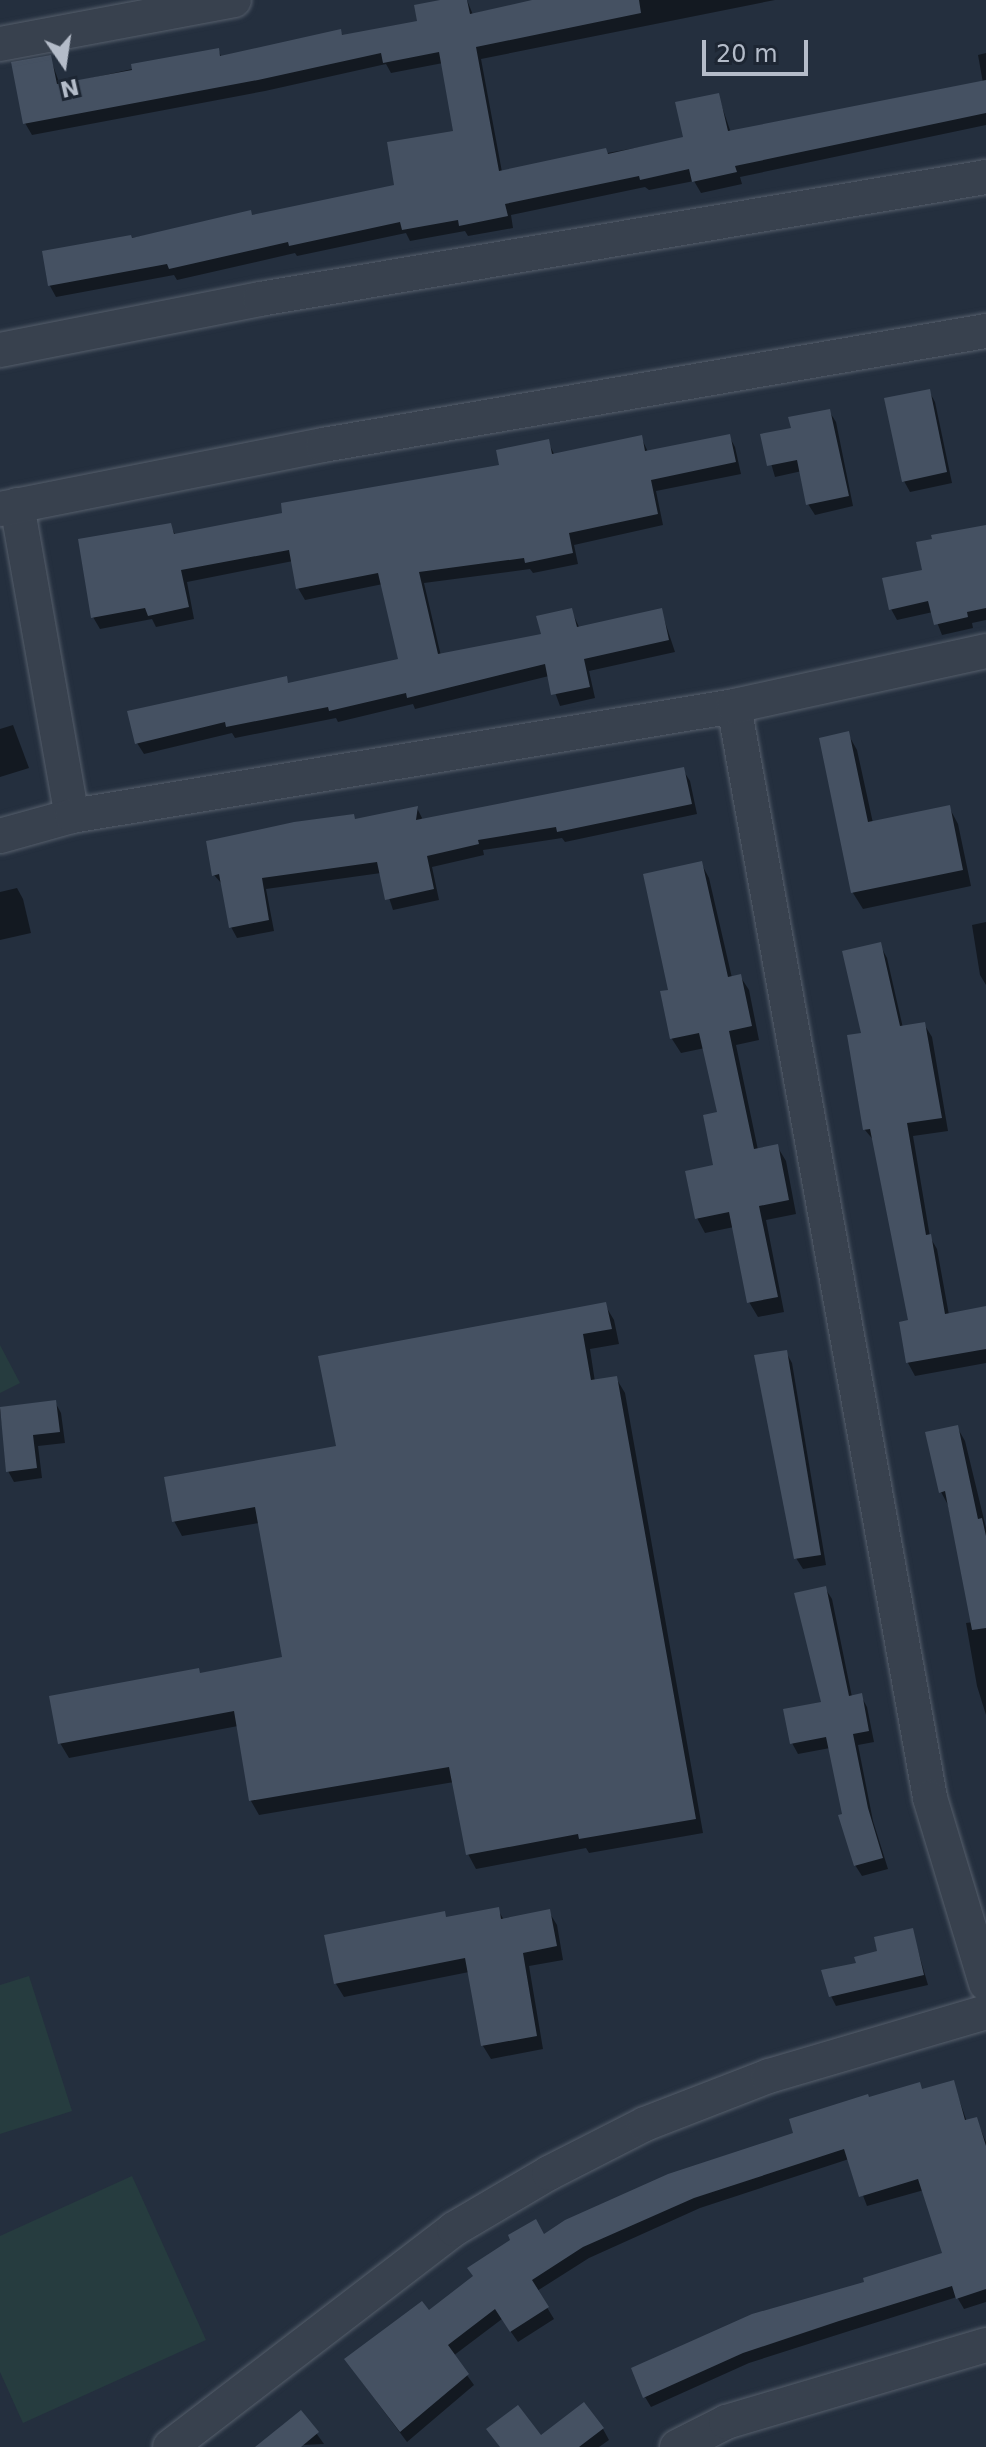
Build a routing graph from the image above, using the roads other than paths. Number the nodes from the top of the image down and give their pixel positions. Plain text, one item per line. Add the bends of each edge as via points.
1 (234, 0) edge
2 (0, 44) edge
3 (986, 177) edge
4 (986, 331) edge
5 (0, 350) edge
6 (9, 507) edge
7 (986, 651) edge
8 (734, 706) junction
9 (72, 816) junction
10 (0, 836) edge
11 (986, 1984) edge
12 (986, 2012) edge
13 (986, 2345) edge
14 (170, 2447) edge
15 (677, 2447) edge

1 - 2 street
3 - 5 street via 260,299
4 - 6 street via 339,442
6 - 9 street
7 - 8 street
8 - 9 street
8 - 11 street via 930,1798
9 - 10 street
12 - 14 street via 769,2076 645,2124 549,2173 454,2229
13 - 15 street via 726,2422

